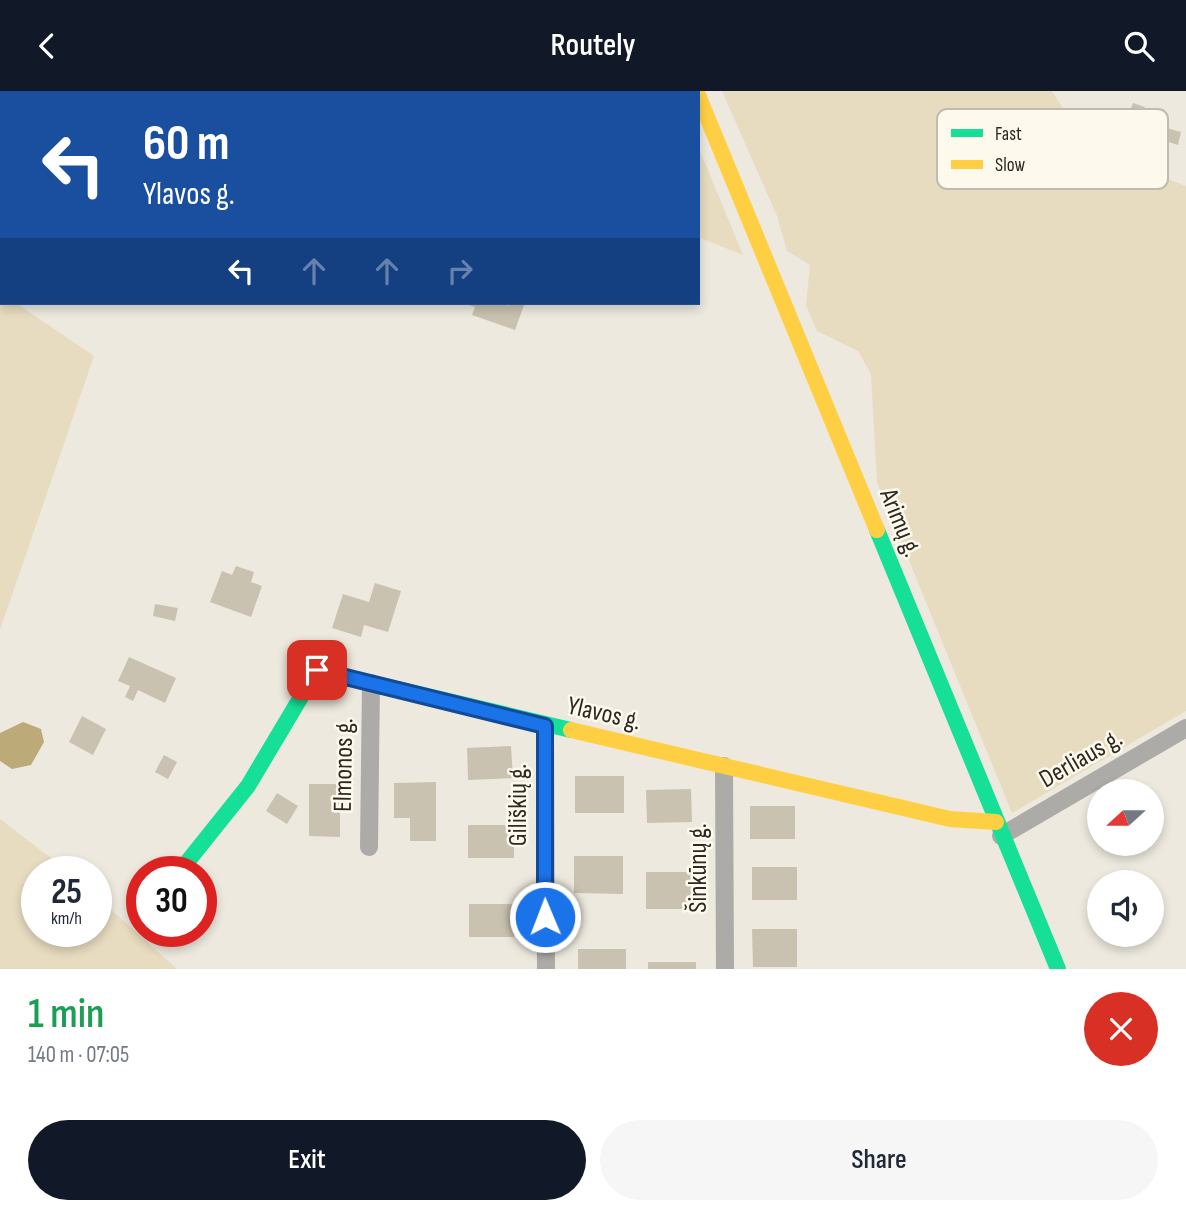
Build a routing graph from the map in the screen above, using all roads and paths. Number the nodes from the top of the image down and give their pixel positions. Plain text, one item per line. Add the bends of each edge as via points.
1 (700, 100) edge
2 (371, 683) junction
3 (545, 726) junction
4 (1186, 728) edge
5 (724, 766) junction
6 (999, 829) junction
7 (369, 847) dead end
8 (192, 856) edge
9 (546, 969) edge
10 (725, 969) edge
11 (1058, 969) edge

1 - 6 street, Arimų g.
2 - 3 street, Ylavos g.
2 - 7 street, Elmonos g.
2 - 8 street, Ylavos g. via 317,670 248,786
3 - 5 street, Ylavos g.
3 - 9 street, Giliškių g.
4 - 6 street, Derliaus g.
5 - 6 street, Ylavos g.
5 - 10 street, Šinkūnų g.
6 - 11 street, Arimų g.

